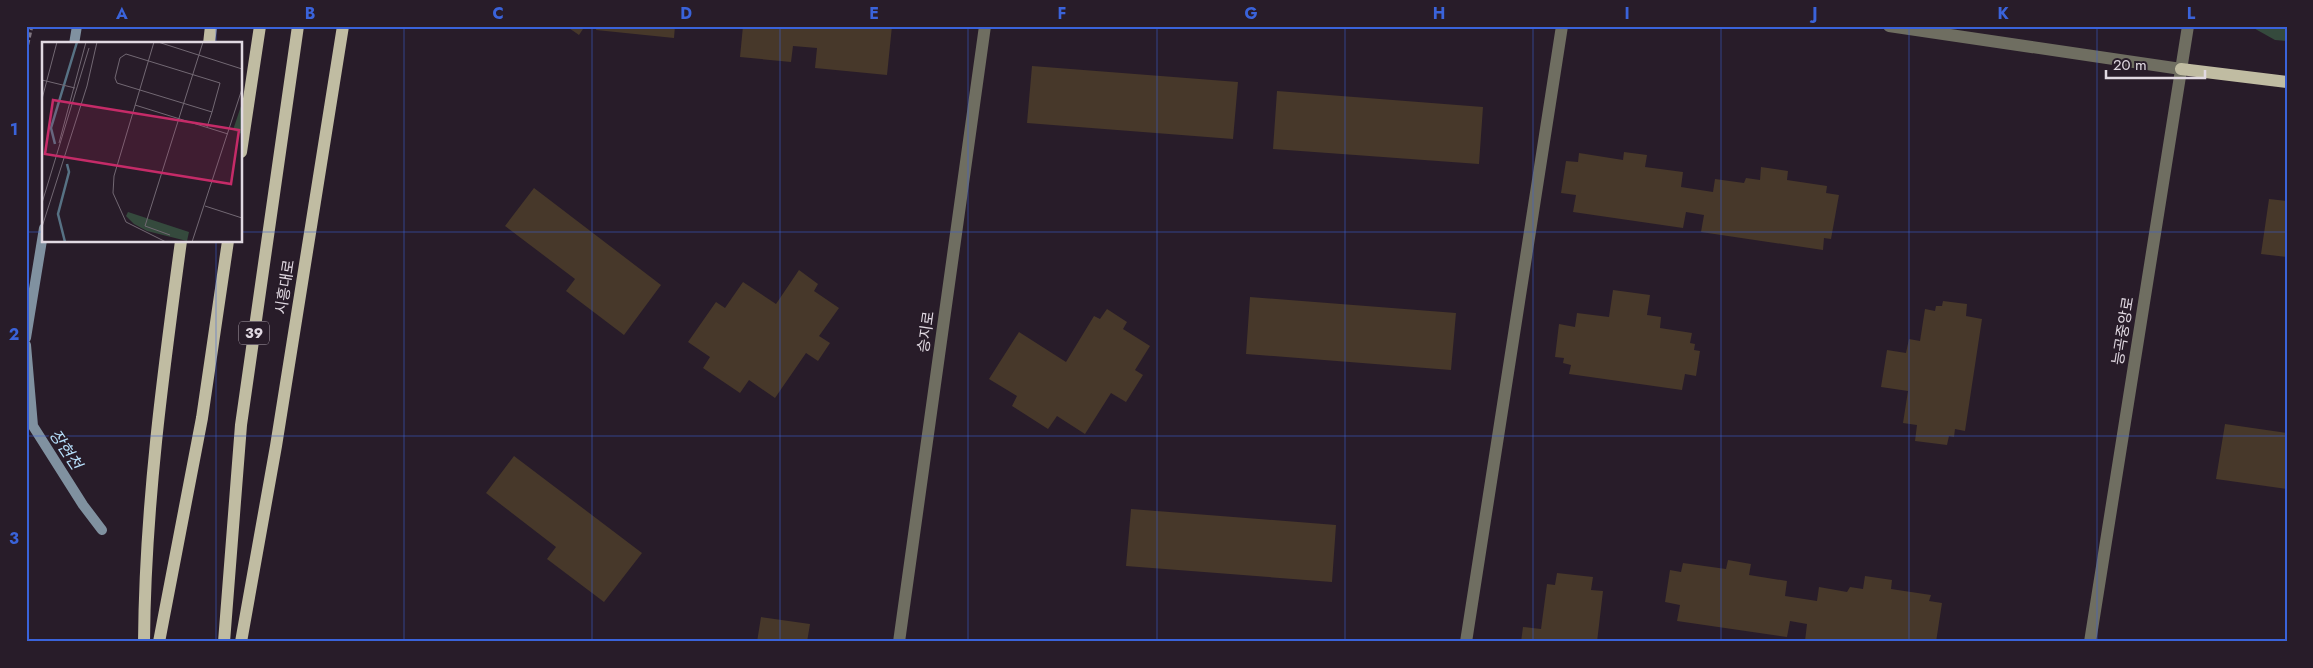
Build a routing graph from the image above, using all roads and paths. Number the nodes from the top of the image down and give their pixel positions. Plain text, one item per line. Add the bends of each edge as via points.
1 (32, 26) edge
2 (211, 26) edge
3 (260, 26) edge
4 (298, 26) edge
5 (343, 26) edge
6 (985, 26) edge
7 (1562, 26) edge
8 (1889, 26) edge
9 (2188, 26) edge
10 (1917, 28) edge
11 (209, 42) edge
12 (26, 52) edge
13 (2181, 68) junction
14 (2287, 82) edge
15 (242, 145) edge
16 (181, 242) edge
17 (228, 242) edge
18 (144, 642) edge
19 (159, 642) edge
20 (224, 642) edge
21 (241, 642) edge
22 (899, 642) edge
23 (1466, 642) edge
24 (2090, 642) edge

1 - 12 path
2 - 11 main road
3 - 15 main road
4 - 20 main road, 시흥대로 / 39 via 241,426
5 - 21 main road, 시흥대로 via 276,446
6 - 22 street, 승지로
7 - 23 street
8 - 10 street
9 - 13 street, 능곡중앙로
10 - 13 street
13 - 14 main road
13 - 24 street, 능곡중앙로
16 - 18 main road via 158,413 144,601
17 - 19 main road via 202,418

